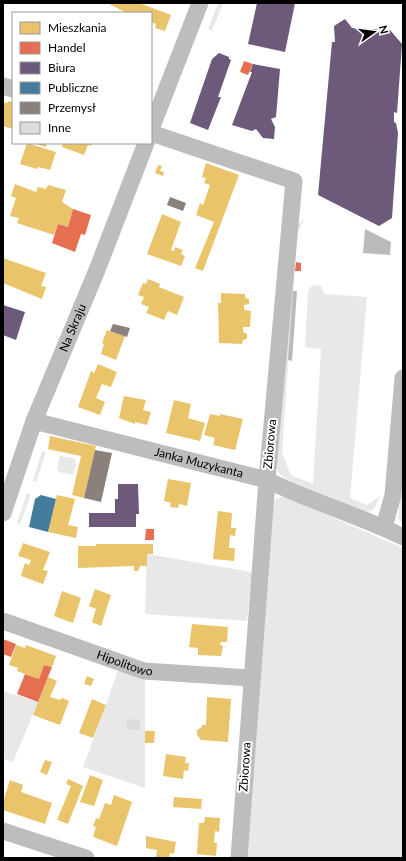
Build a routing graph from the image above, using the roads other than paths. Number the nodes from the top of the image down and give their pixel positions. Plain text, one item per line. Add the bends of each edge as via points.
1 (200, 3) edge
2 (152, 126) edge
3 (152, 133) edge
4 (146, 144) edge
5 (403, 378) edge
6 (34, 421) junction
7 (267, 480) junction
8 (3, 513) edge
9 (384, 527) junction
10 (403, 537) edge
11 (3, 621) edge
12 (251, 678) junction
13 (3, 831) edge
14 (86, 858) edge
15 (238, 858) edge

1 - 2 street
3 - 7 street, Zbiorowa via 294,181
4 - 6 street, Na Skraju
5 - 9 street via 393,495
6 - 7 street, Janka Muzykanta
6 - 8 street, Na Skraju
7 - 9 street, Janka Muzykanta
7 - 12 street, Zbiorowa
9 - 10 street, Janka Muzykanta
11 - 12 street, Hipolitowo via 144,671
12 - 15 street, Zbiorowa
13 - 14 street

